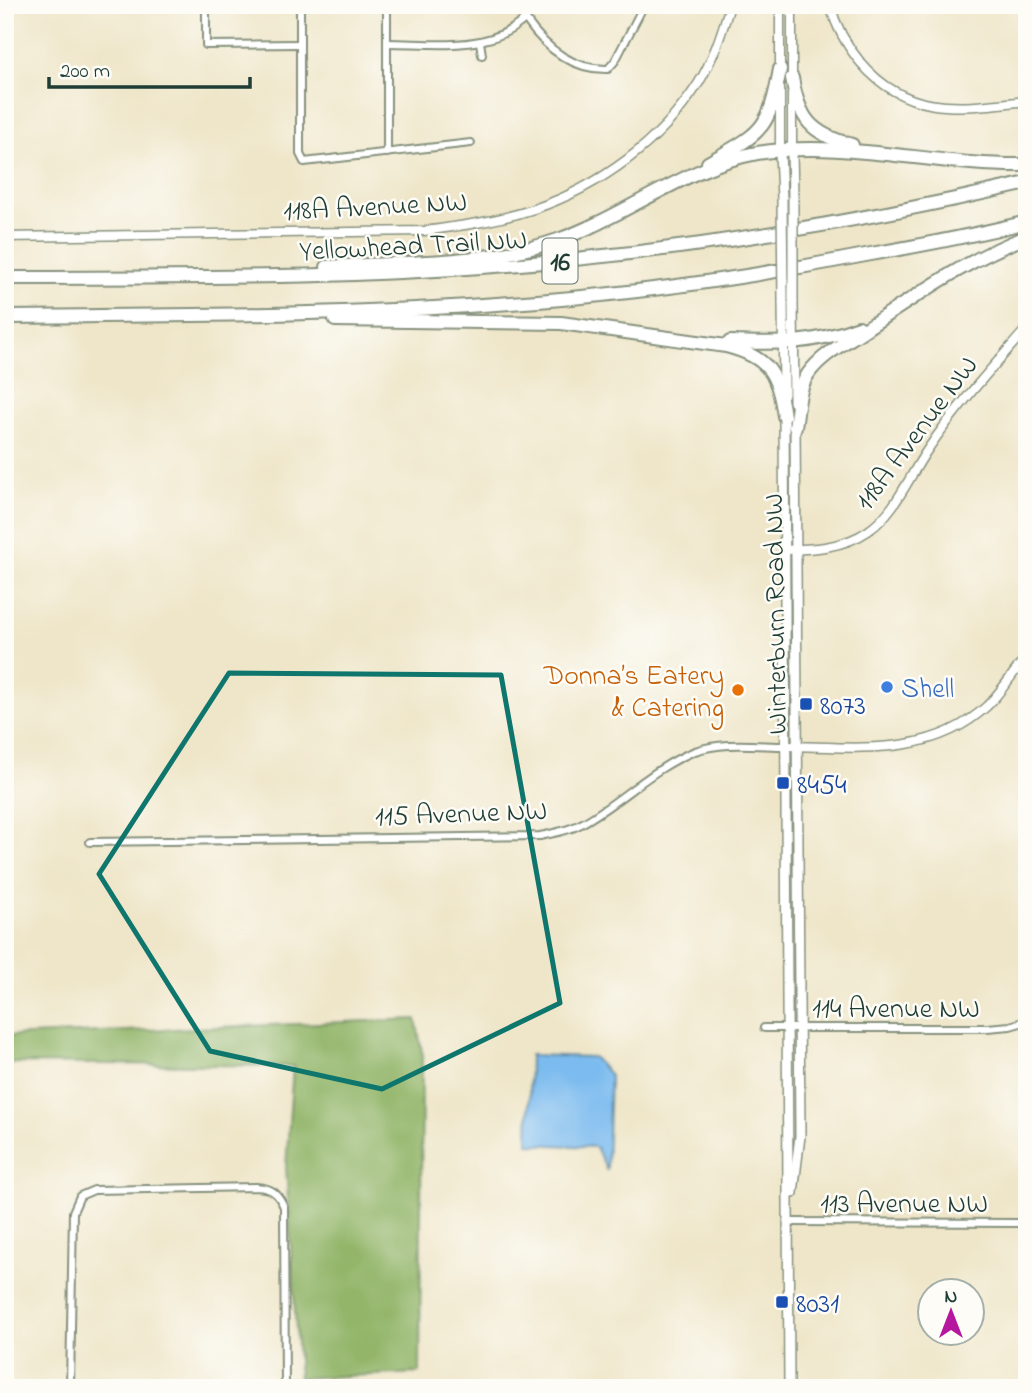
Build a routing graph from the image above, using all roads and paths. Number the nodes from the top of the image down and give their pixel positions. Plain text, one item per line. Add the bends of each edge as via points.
1 (206, 5) edge
2 (300, 5) edge
3 (387, 5) edge
4 (537, 5) edge
5 (644, 5) edge
6 (730, 5) edge
7 (780, 5) edge
8 (792, 5) edge
9 (830, 5) edge
10 (526, 20) junction
11 (480, 42) junction
12 (387, 43) junction
13 (300, 44) junction
14 (482, 55) dead end
15 (780, 69) junction
16 (792, 78) junction
17 (1027, 101) edge
18 (471, 143) dead end
19 (786, 150) junction
20 (387, 153) junction
21 (886, 155) junction
22 (1027, 165) edge
23 (1027, 183) edge
24 (669, 187) junction
25 (1027, 222) edge
26 (5, 237) edge
27 (1027, 237) edge
28 (176, 276) junction
29 (5, 278) edge
30 (895, 310) junction
31 (236, 314) junction
32 (5, 317) edge
33 (1027, 328) edge
34 (691, 341) junction
35 (788, 344) junction
36 (784, 416) junction
37 (795, 426) junction
38 (790, 550) junction
39 (1027, 655) edge
40 (787, 746) junction
41 (799, 746) junction
42 (90, 842) dead end
43 (1027, 1021) edge
44 (789, 1027) junction
45 (764, 1028) dead end
46 (800, 1028) junction
47 (789, 1222) junction
48 (1018, 1223) dead end
49 (71, 1388) edge
50 (285, 1388) edge
51 (789, 1388) edge

1 - 13 street via 206,45
2 - 13 street
3 - 12 street
4 - 10 street
5 - 10 street via 608,69 588,67 559,55 540,40
6 - 26 street, 118A Avenue NW via 698,83 666,125 618,165 536,208 424,231
7 - 15 street, Winterburn Road NW
8 - 16 street, Winterburn Road NW
9 - 17 street via 838,31 857,58 897,94 952,108
10 - 11 street via 507,33
11 - 12 street
11 - 14 street
12 - 20 street
13 - 20 street via 302,160 312,163
15 - 19 street, Winterburn Road NW
15 - 24 highway via 774,104 759,132
16 - 19 street, Winterburn Road NW
16 - 21 highway via 799,109 813,129 830,140
18 - 20 street
19 - 21 highway via 818,148
19 - 24 highway via 745,156
19 - 35 main road, Winterburn Road NW, bridge via 783,302
19 - 35 main road, Winterburn Road NW, bridge via 793,198
21 - 22 highway
23 - 28 highway, Yellowhead Trail NW / 16 via 836,223 595,257 407,272
24 - 28 highway via 584,229 523,249 428,260
25 - 31 highway, 16 via 845,259 658,288 484,305
27 - 30 highway via 984,256
28 - 29 highway, Yellowhead Trail NW / 16
30 - 35 highway via 836,335
30 - 37 highway via 813,368 804,382
31 - 32 highway, 16
31 - 34 highway via 306,320 561,323
33 - 38 street, 118A Avenue NW via 928,448 881,520 842,543
34 - 35 highway
34 - 36 highway via 733,348 758,358 777,380
35 - 36 main road, Winterburn Road NW
35 - 37 main road, Winterburn Road NW
36 - 38 main road, Winterburn Road NW
37 - 38 main road, Winterburn Road NW
38 - 40 main road, Winterburn Road NW
38 - 41 main road, Winterburn Road NW
39 - 41 street, 115 Avenue NW via 989,704 942,735 885,747
40 - 41 street, 115 Avenue NW
40 - 42 street, 115 Avenue NW via 712,746 695,751 582,823 540,836
40 - 44 main road, Winterburn Road NW
41 - 46 main road, Winterburn Road NW
43 - 46 street, 114 Avenue NW via 987,1028
44 - 45 street, 114 Avenue NW
44 - 46 street, 114 Avenue NW
44 - 47 main road, Winterburn Road NW
46 - 47 main road, Winterburn Road NW via 800,1136
47 - 48 street, 113 Avenue NW
47 - 51 main road, Winterburn Road NW
49 - 50 street via 73,1212 80,1196 94,1190 256,1187 271,1189 281,1200 285,1218

